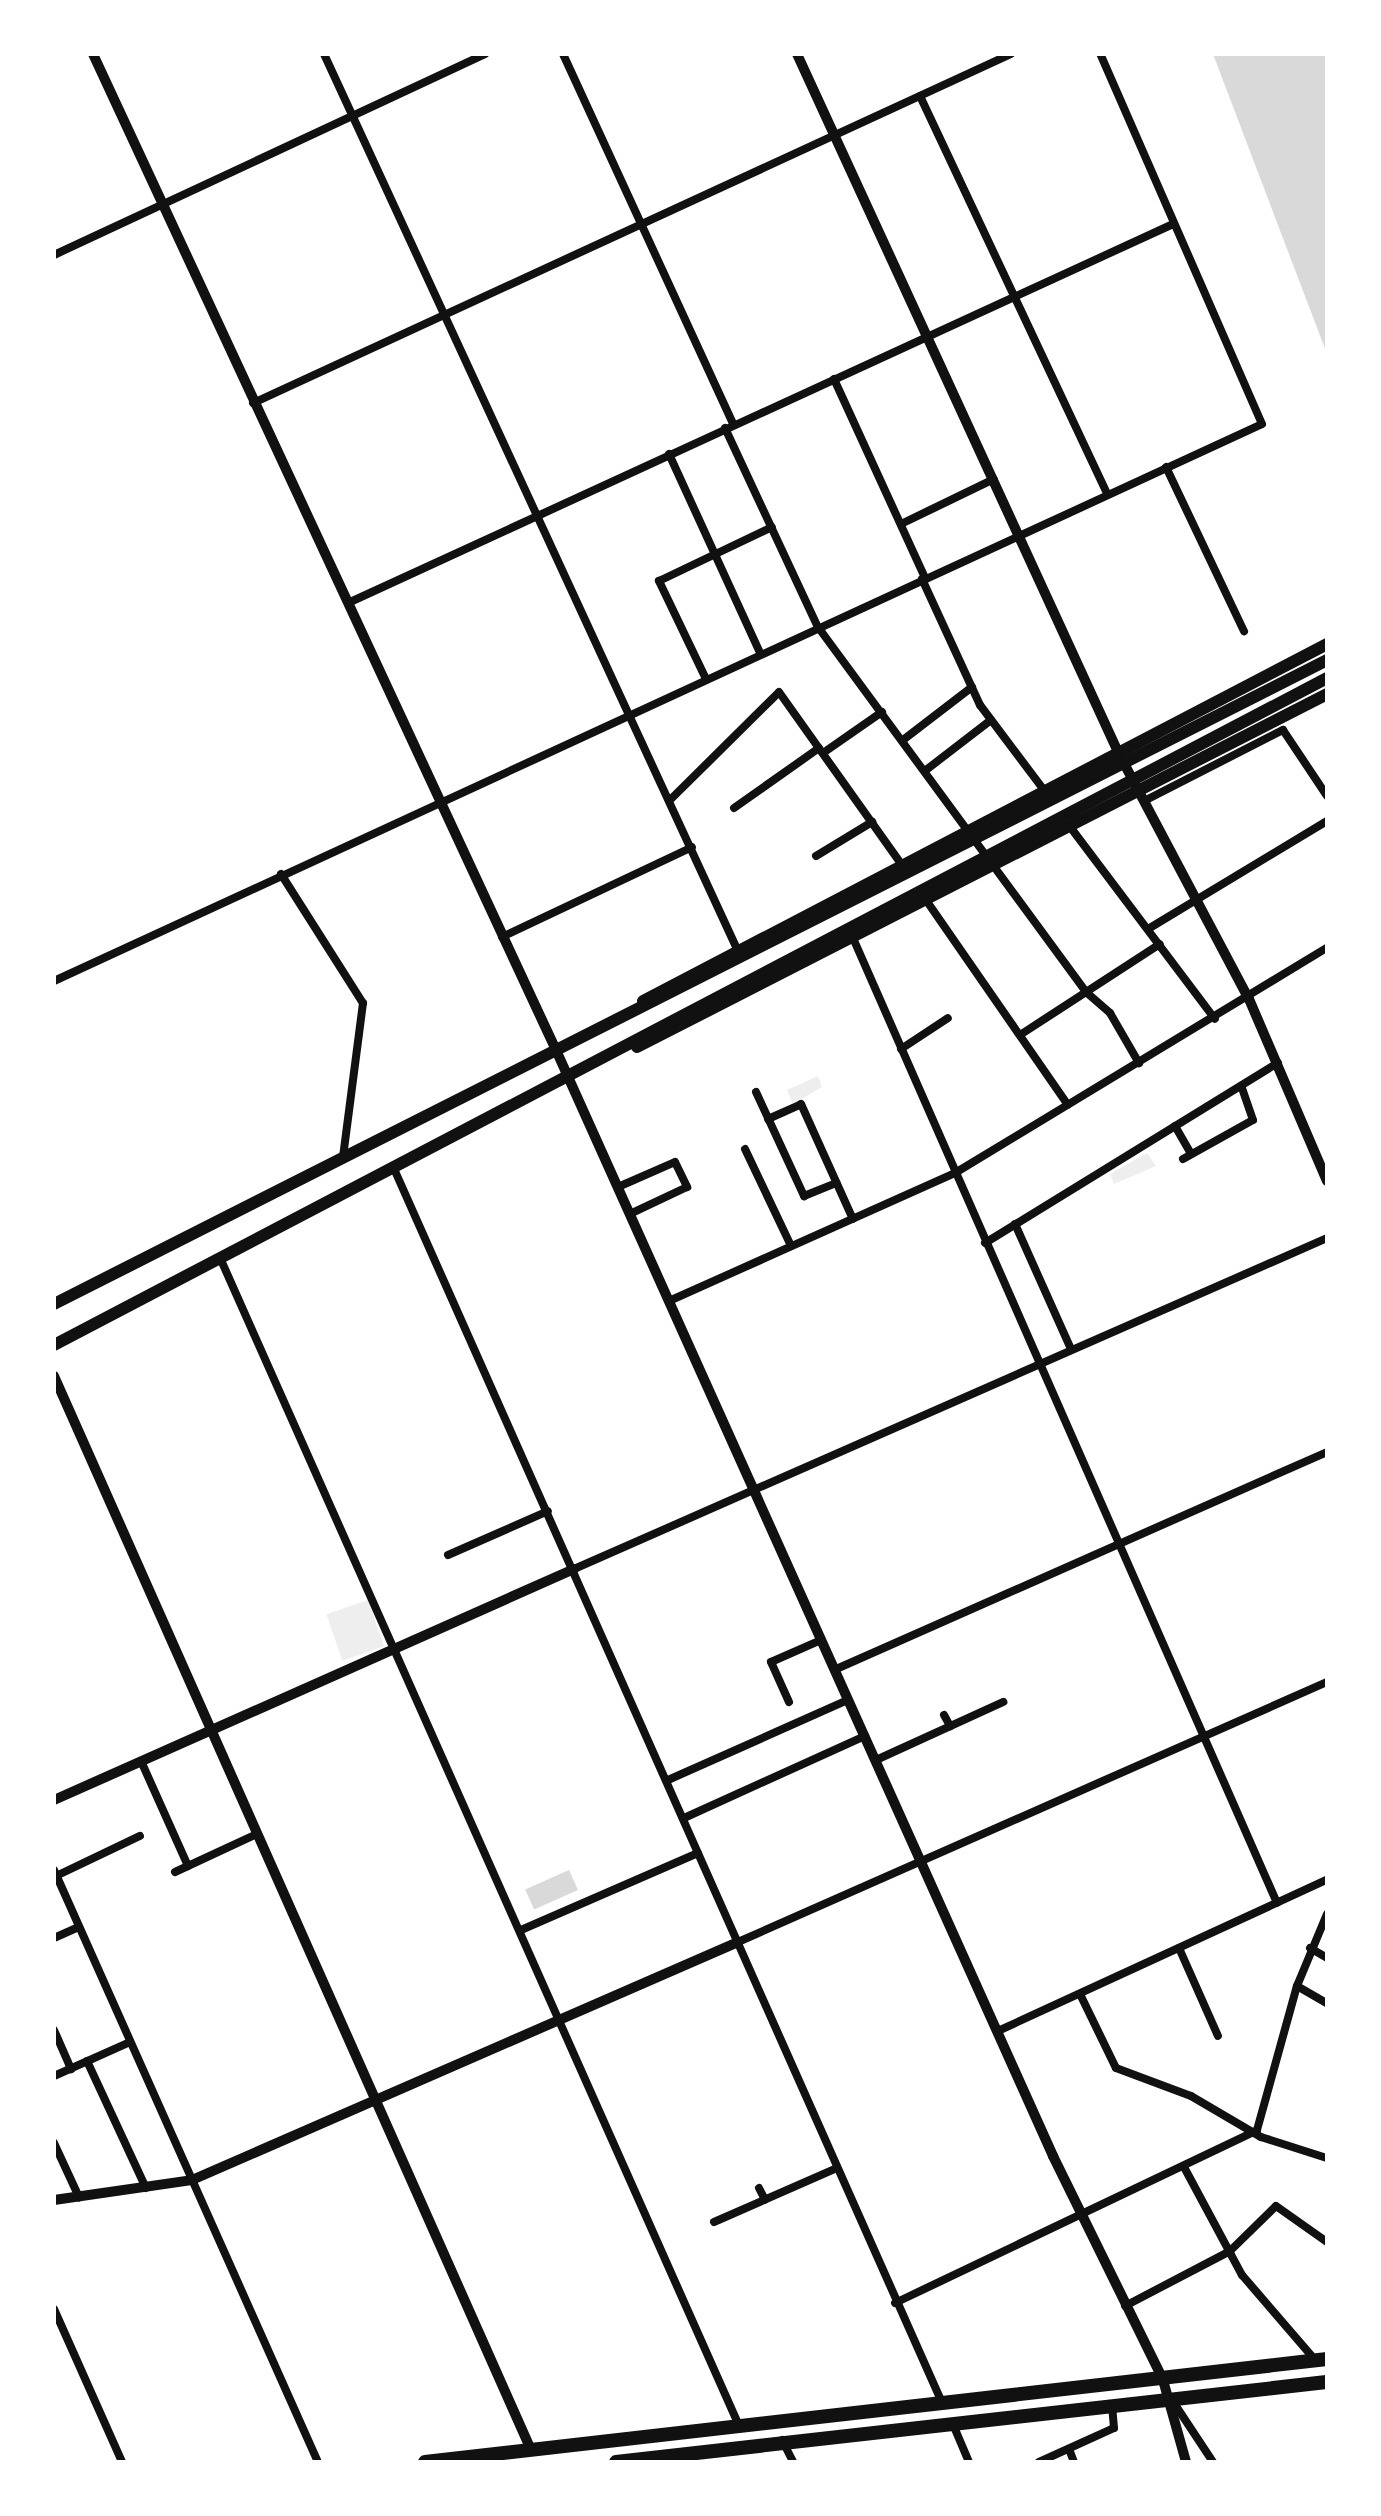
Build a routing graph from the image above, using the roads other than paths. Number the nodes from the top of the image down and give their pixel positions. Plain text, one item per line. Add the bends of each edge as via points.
1 (93, 54) edge
2 (324, 54) edge
3 (486, 54) edge
4 (563, 54) edge
5 (797, 54) edge
6 (1011, 54) edge
7 (1100, 54) edge
8 (920, 96) junction
9 (353, 115) junction
10 (834, 136) junction
11 (163, 205) junction
12 (641, 224) junction
13 (1173, 224) junction
14 (54, 255) edge
15 (1014, 296) junction
16 (444, 314) junction
17 (927, 338) junction
18 (834, 379) junction
19 (253, 403) junction
20 (729, 426) junction
21 (669, 454) junction
22 (1166, 467) junction
23 (994, 479) junction
24 (1107, 494) junction
25 (538, 514) junction
26 (901, 524) junction
27 (772, 527) junction
28 (1019, 534) junction
29 (714, 554) junction
30 (924, 578) junction
31 (348, 603) junction
32 (818, 627) junction
33 (1244, 631) dead end
34 (1327, 644) edge
35 (760, 653) junction
36 (1327, 660) edge
37 (1327, 678) edge
38 (706, 679) junction
39 (972, 687) junction
40 (1327, 694) edge
41 (882, 712) junction
42 (631, 713) junction
43 (991, 720) junction
44 (903, 740) junction
45 (821, 750) junction
46 (1118, 752) junction
47 (926, 770) junction
48 (1043, 789) junction
49 (1144, 796) junction
50 (1327, 796) edge
51 (670, 800) junction
52 (438, 804) junction
53 (734, 808) dead end
54 (1327, 821) edge
55 (872, 822) junction
56 (968, 827) junction
57 (1071, 828) junction
58 (692, 847) junction
59 (816, 856) dead end
60 (900, 862) junction
61 (996, 865) junction
62 (281, 874) junction
63 (1194, 898) junction
64 (926, 900) junction
65 (1148, 929) junction
66 (502, 937) junction
67 (853, 938) junction
68 (1160, 944) junction
69 (1327, 948) edge
70 (737, 949) junction
71 (54, 981) edge
72 (1086, 992) junction
73 (1249, 999) junction
74 (948, 1018) dead end
75 (1215, 1019) junction
76 (1023, 1033) junction
77 (901, 1049) junction
78 (556, 1050) junction
79 (1139, 1063) junction
80 (1278, 1063) junction
81 (567, 1076) junction
82 (1241, 1086) junction
83 (756, 1092) dead end
84 (1068, 1105) junction
85 (768, 1119) junction
86 (1175, 1126) junction
87 (745, 1149) dead end
88 (343, 1157) junction
89 (395, 1171) junction
90 (955, 1173) junction
91 (1327, 1181) edge
92 (836, 1183) junction
93 (618, 1187) junction
94 (630, 1214) junction
95 (853, 1219) junction
96 (1015, 1224) junction
97 (1327, 1238) edge
98 (985, 1243) junction
99 (791, 1246) junction
100 (221, 1260) junction
101 (669, 1301) junction
102 (54, 1304) edge
103 (54, 1345) edge
104 (1070, 1347) junction
105 (1036, 1362) junction
106 (54, 1376) edge
107 (1327, 1452) edge
108 (753, 1491) junction
109 (548, 1511) junction
110 (1117, 1543) junction
111 (448, 1555) dead end
112 (574, 1569) junction
113 (821, 1640) junction
114 (394, 1649) junction
115 (834, 1670) junction
116 (1327, 1682) edge
117 (848, 1700) junction
118 (789, 1702) dead end
119 (1003, 1702) dead end
120 (944, 1715) dead end
121 (950, 1726) junction
122 (210, 1730) junction
123 (865, 1736) junction
124 (1202, 1738) junction
125 (876, 1760) junction
126 (141, 1761) junction
127 (668, 1780) junction
128 (54, 1800) edge
129 (684, 1818) junction
130 (257, 1834) junction
131 (140, 1836) dead end
132 (698, 1853) junction
133 (920, 1861) junction
134 (188, 1866) junction
135 (175, 1872) dead end
136 (55, 1873) edge
137 (1327, 1880) edge
138 (1277, 1903) junction
139 (1327, 1914) edge
140 (79, 1927) junction
141 (521, 1930) junction
142 (54, 1938) edge
143 (738, 1942) junction
144 (1179, 1948) junction
145 (1310, 1948) junction
146 (1327, 1958) edge
147 (1297, 1986) junction
148 (1080, 1994) junction
149 (1327, 2003) edge
150 (559, 2019) junction
151 (54, 2030) edge
152 (998, 2031) junction
153 (1218, 2036) dead end
154 (130, 2042) junction
155 (87, 2061) junction
156 (71, 2069) junction
157 (54, 2076) edge
158 (377, 2101) junction
159 (1257, 2130) junction
160 (54, 2143) edge
161 (1327, 2158) edge
162 (1184, 2167) junction
163 (837, 2168) junction
164 (192, 2180) junction
165 (146, 2188) junction
166 (759, 2188) dead end
167 (79, 2197) junction
168 (54, 2200) edge
169 (765, 2200) junction
170 (1081, 2215) junction
171 (714, 2222) dead end
172 (1327, 2242) edge
173 (1230, 2251) junction
174 (895, 2303) junction
175 (1125, 2306) junction
176 (54, 2309) edge
177 (1321, 2359) edge
178 (1163, 2380) junction
179 (1327, 2382) edge
180 (1171, 2399) junction
181 (944, 2406) junction
182 (1112, 2407) junction
183 (951, 2420) junction
184 (740, 2429) junction
185 (782, 2440) junction
186 (1069, 2449) junction
187 (531, 2450) junction
188 (122, 2462) edge
189 (318, 2462) edge
190 (425, 2462) edge
191 (616, 2462) edge
192 (793, 2462) edge
193 (969, 2462) edge
194 (1039, 2462) edge
195 (1074, 2462) edge
196 (1186, 2462) edge
197 (1213, 2462) edge

1 - 11 street
2 - 9 street
3 - 9 street
4 - 12 street
5 - 10 street
6 - 8 street
7 - 13 street
8 - 10 street
8 - 15 street
9 - 11 street
9 - 16 street
10 - 12 street
10 - 17 street
11 - 14 street
11 - 19 street
12 - 16 street
12 - 20 street
13 - 15 street
13 - 22 street via 1262,424
15 - 17 street
15 - 24 street
16 - 19 street
16 - 25 street
17 - 18 street
17 - 23 street
18 - 20 street
18 - 26 street
19 - 31 street
20 - 21 street
20 - 27 street
21 - 25 street
21 - 29 street
22 - 24 street
22 - 33 street
23 - 26 street
23 - 28 street
24 - 28 street
25 - 31 street
25 - 42 street
26 - 30 street
27 - 29 street
27 - 32 street
28 - 30 street
28 - 46 street
29 - 35 street
29 - 38 street via 659,581
30 - 32 street
30 - 39 street
31 - 52 street
32 - 35 street
32 - 41 street
34 - 46 main road
35 - 38 street
36 - 78 main road via 918,872
37 - 81 main road
38 - 42 street
39 - 43 street
39 - 44 street
40 - 49 main road
41 - 44 street
41 - 45 street
42 - 51 street
42 - 52 street
43 - 47 street
43 - 48 street
44 - 47 street
45 - 51 street via 779,692
45 - 53 street
45 - 55 street
46 - 48 main road
46 - 49 street
47 - 56 street
48 - 56 main road
49 - 50 street via 1283,730
49 - 57 main road
49 - 63 street
51 - 58 street
52 - 62 street
52 - 66 street
54 - 63 street
55 - 59 street
55 - 60 street
56 - 60 main road
56 - 61 street
57 - 61 main road
57 - 65 street
58 - 66 street
58 - 70 street
60 - 70 main road
61 - 64 main road
61 - 72 street
62 - 71 street
62 - 88 street via 363,1003
63 - 65 street
63 - 73 street
64 - 67 main road
64 - 76 street
65 - 68 street
66 - 78 street
67 - 77 street
67 - 81 main road via 680,1029
68 - 72 street
68 - 75 street
69 - 73 street
70 - 78 main road
72 - 76 street
72 - 79 street via 1110,1013
73 - 75 street
73 - 80 street
74 - 77 street
75 - 79 street
76 - 84 street
77 - 90 street
78 - 81 street
78 - 88 main road
79 - 84 street
80 - 82 street
80 - 91 street
81 - 89 main road
81 - 93 street
82 - 86 street
82 - 86 street via 1256,1116 1187,1157
83 - 85 street
84 - 90 street
85 - 92 street via 804,1196
85 - 92 street via 801,1104
86 - 96 street
87 - 99 street
88 - 102 main road
89 - 100 main road
89 - 109 street
90 - 95 street
90 - 98 street
92 - 95 street
93 - 94 street
93 - 94 street via 675,1162 687,1187
94 - 101 street
95 - 99 street
96 - 98 street
96 - 104 street
97 - 104 street
98 - 105 street
99 - 101 street
100 - 103 main road
100 - 114 street
101 - 108 street
104 - 105 street
105 - 108 street
105 - 110 street
106 - 122 street
107 - 110 street
108 - 112 street
108 - 113 street
109 - 111 street
109 - 112 street
110 - 115 street
110 - 124 street
112 - 114 street
112 - 127 street
113 - 115 street
113 - 118 street via 771,1662
114 - 122 street
114 - 141 street
115 - 117 street
116 - 124 street
117 - 123 street
117 - 127 street
119 - 121 street
120 - 121 street
121 - 125 street
122 - 126 street
122 - 130 street
123 - 125 street
123 - 129 street
124 - 133 street
124 - 138 street
125 - 133 street
126 - 128 street
126 - 134 street
127 - 129 street
129 - 132 street
130 - 134 street
130 - 158 street
131 - 136 street
132 - 141 street
132 - 143 street
133 - 143 street
133 - 152 street
134 - 135 street
136 - 140 street
137 - 138 street
138 - 144 street
139 - 145 street
140 - 142 street
140 - 154 street
141 - 150 street
143 - 150 street
143 - 163 street
144 - 148 street
144 - 153 street
145 - 146 street
145 - 147 street
147 - 149 street
147 - 159 street
148 - 152 street
148 - 159 street via 1116,2068
150 - 158 street
150 - 184 street
151 - 156 street
152 - 170 street
154 - 155 street
154 - 164 street
155 - 156 street
155 - 165 street
156 - 157 street
158 - 164 street
158 - 187 street
159 - 161 street
159 - 162 street
160 - 167 street
162 - 170 street
162 - 173 street
163 - 169 street
163 - 174 street
164 - 165 street
164 - 189 street
165 - 167 street
166 - 169 street
167 - 168 street
169 - 171 street
170 - 174 street
170 - 175 street
172 - 173 street via 1276,2206
173 - 175 street
173 - 177 street
174 - 181 street
175 - 178 street
176 - 188 street
177 - 178 highway
178 - 180 street
178 - 181 highway
179 - 180 highway
180 - 182 highway
180 - 196 street
180 - 197 street
181 - 184 highway
182 - 183 highway
182 - 186 street via 1114,2428
183 - 185 highway
183 - 193 street
184 - 187 highway
185 - 191 highway
185 - 192 street
186 - 194 street
186 - 195 street
187 - 190 highway

